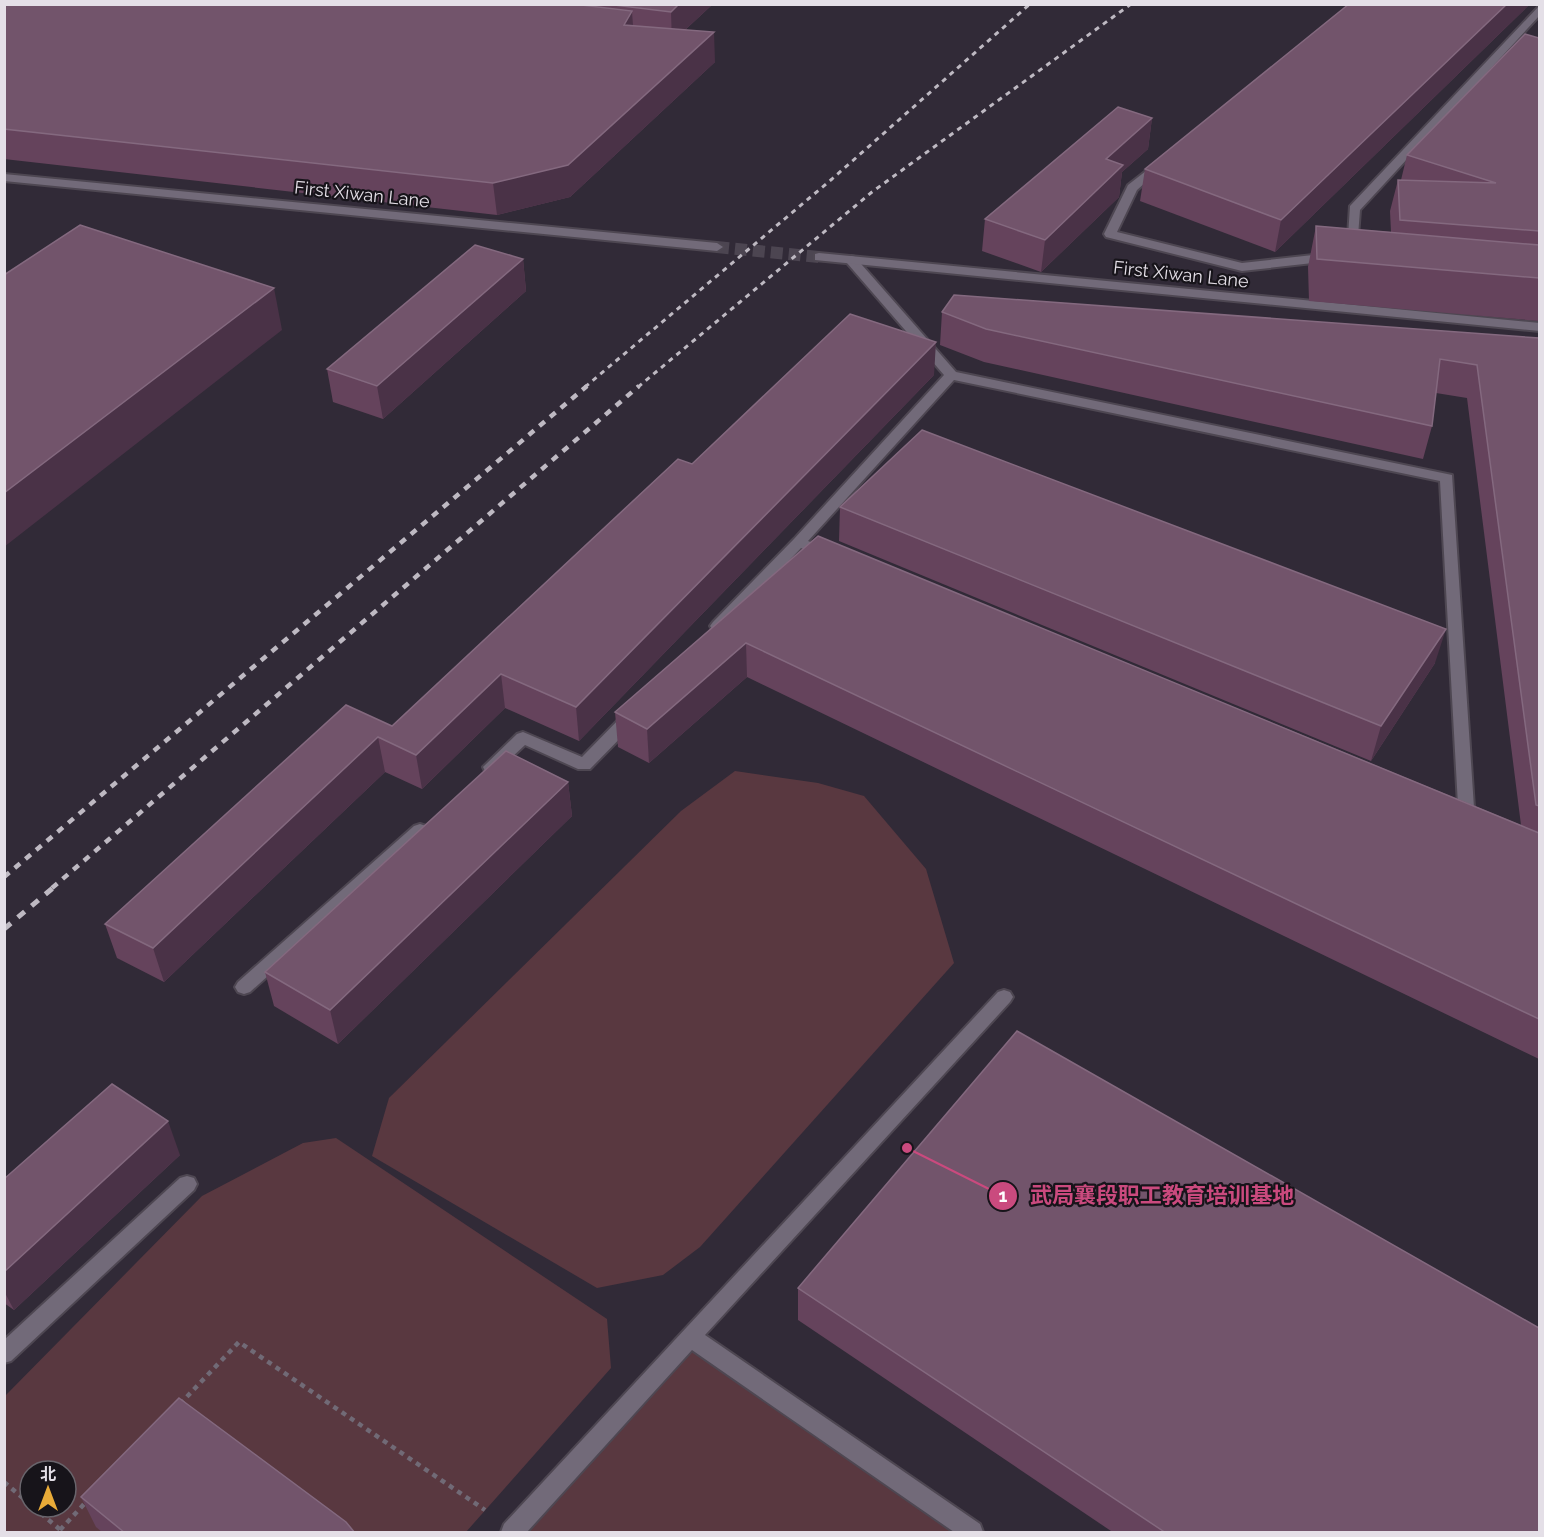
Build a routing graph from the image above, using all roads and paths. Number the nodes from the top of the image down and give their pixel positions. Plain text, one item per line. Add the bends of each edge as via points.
1 (1539, 8) edge
2 (1169, 157) edge
3 (4, 177) edge
4 (717, 247) tunnel mouth
5 (819, 257) tunnel mouth
6 (851, 260) junction
7 (1539, 327) edge
8 (951, 375) junction
9 (799, 542) junction
10 (843, 561) edge
11 (708, 636) edge
12 (642, 705) edge
13 (480, 777) edge
14 (1447, 814) edge
15 (436, 816) edge
16 (244, 987) dead end
17 (1004, 997) dead end
18 (187, 1184) dead end
19 (690, 1337) junction
20 (4, 1354) edge
21 (174, 1410) edge
22 (4, 1482) edge
23 (18, 1494) edge
24 (92, 1496) edge
25 (47, 1519) edge
26 (61, 1531) edge
27 (514, 1531) edge
28 (972, 1533) edge

1 - 2 street via 1354,209 1350,255 1242,267 1110,234 1132,188
3 - 4 street, First Xiwan Lane
5 - 6 street, First Xiwan Lane
6 - 7 street, First Xiwan Lane
6 - 8 street
8 - 9 street
8 - 14 street via 1447,478 1469,823
9 - 10 street
9 - 11 street
12 - 13 street via 584,765 523,738
15 - 16 street
17 - 19 street
18 - 20 street
19 - 27 street
19 - 28 street
21 - 27 path via 240,1342
22 - 23 path
24 - 26 path
25 - 26 path

